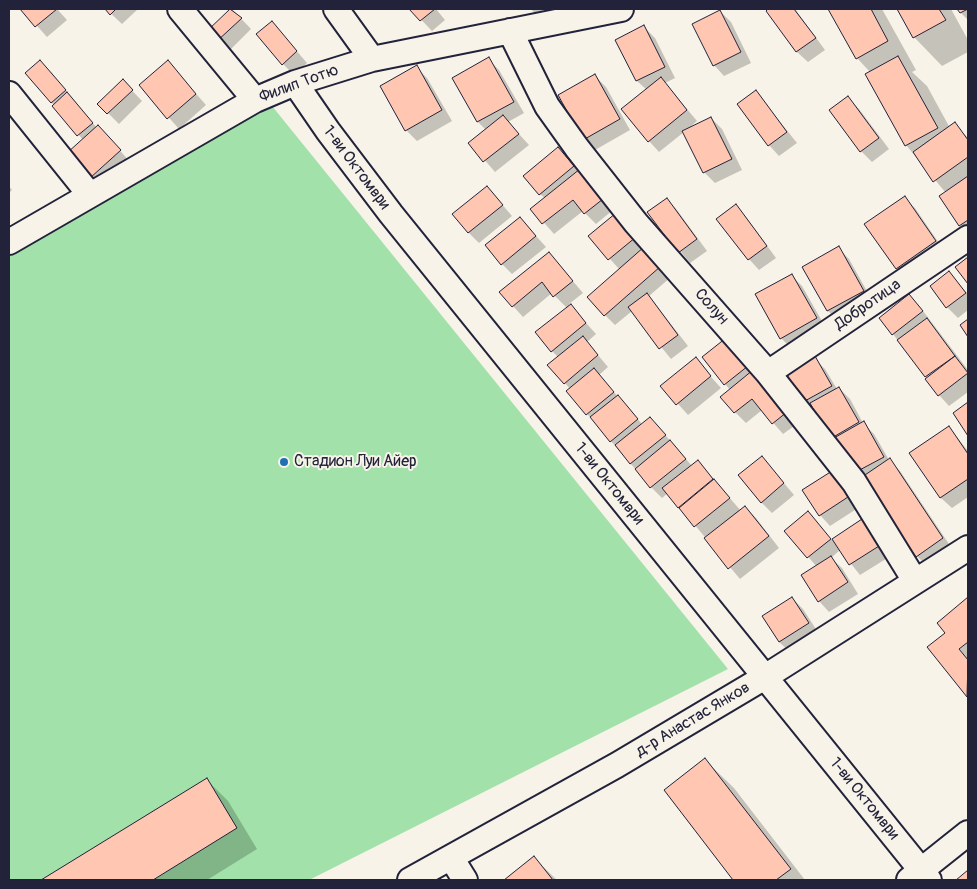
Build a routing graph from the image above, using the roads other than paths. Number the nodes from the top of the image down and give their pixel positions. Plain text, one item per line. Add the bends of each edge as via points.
1 (180, 9) edge
2 (336, 9) edge
3 (621, 9) edge
4 (581, 13) edge
5 (510, 31) junction
6 (372, 60) junction
7 (295, 83) junction
8 (9, 94) edge
9 (255, 100) junction
10 (90, 195) junction
11 (968, 238) edge
12 (9, 242) edge
13 (768, 373) junction
14 (968, 548) edge
15 (915, 582) junction
16 (765, 677) junction
17 (968, 833) edge
18 (452, 858) junction
19 (920, 877) edge
20 (410, 880) edge
21 (465, 880) edge

1 - 9 street
2 - 6 street
3 - 4 street, Филип Тотю
4 - 5 street, Филип Тотю
5 - 6 street, Филип Тотю
5 - 13 street, Солун via 546,106 577,148 636,223
6 - 7 street, Филип Тотю
7 - 9 street, Филип Тотю
7 - 16 street, 1-ви Октомври via 391,214
8 - 10 street
9 - 10 street, Филип Тотю
10 - 12 street, Филип Тотю
11 - 13 street, Добротица
13 - 15 street, Солун via 854,482
14 - 15 street, д-р Анастас Янков
15 - 16 street, д-р Анастас Янков
16 - 18 street, д-р Анастас Янков
16 - 19 street, 1-ви Октомври
17 - 19 street
18 - 20 street, д-р Анастас Янков
18 - 21 street

